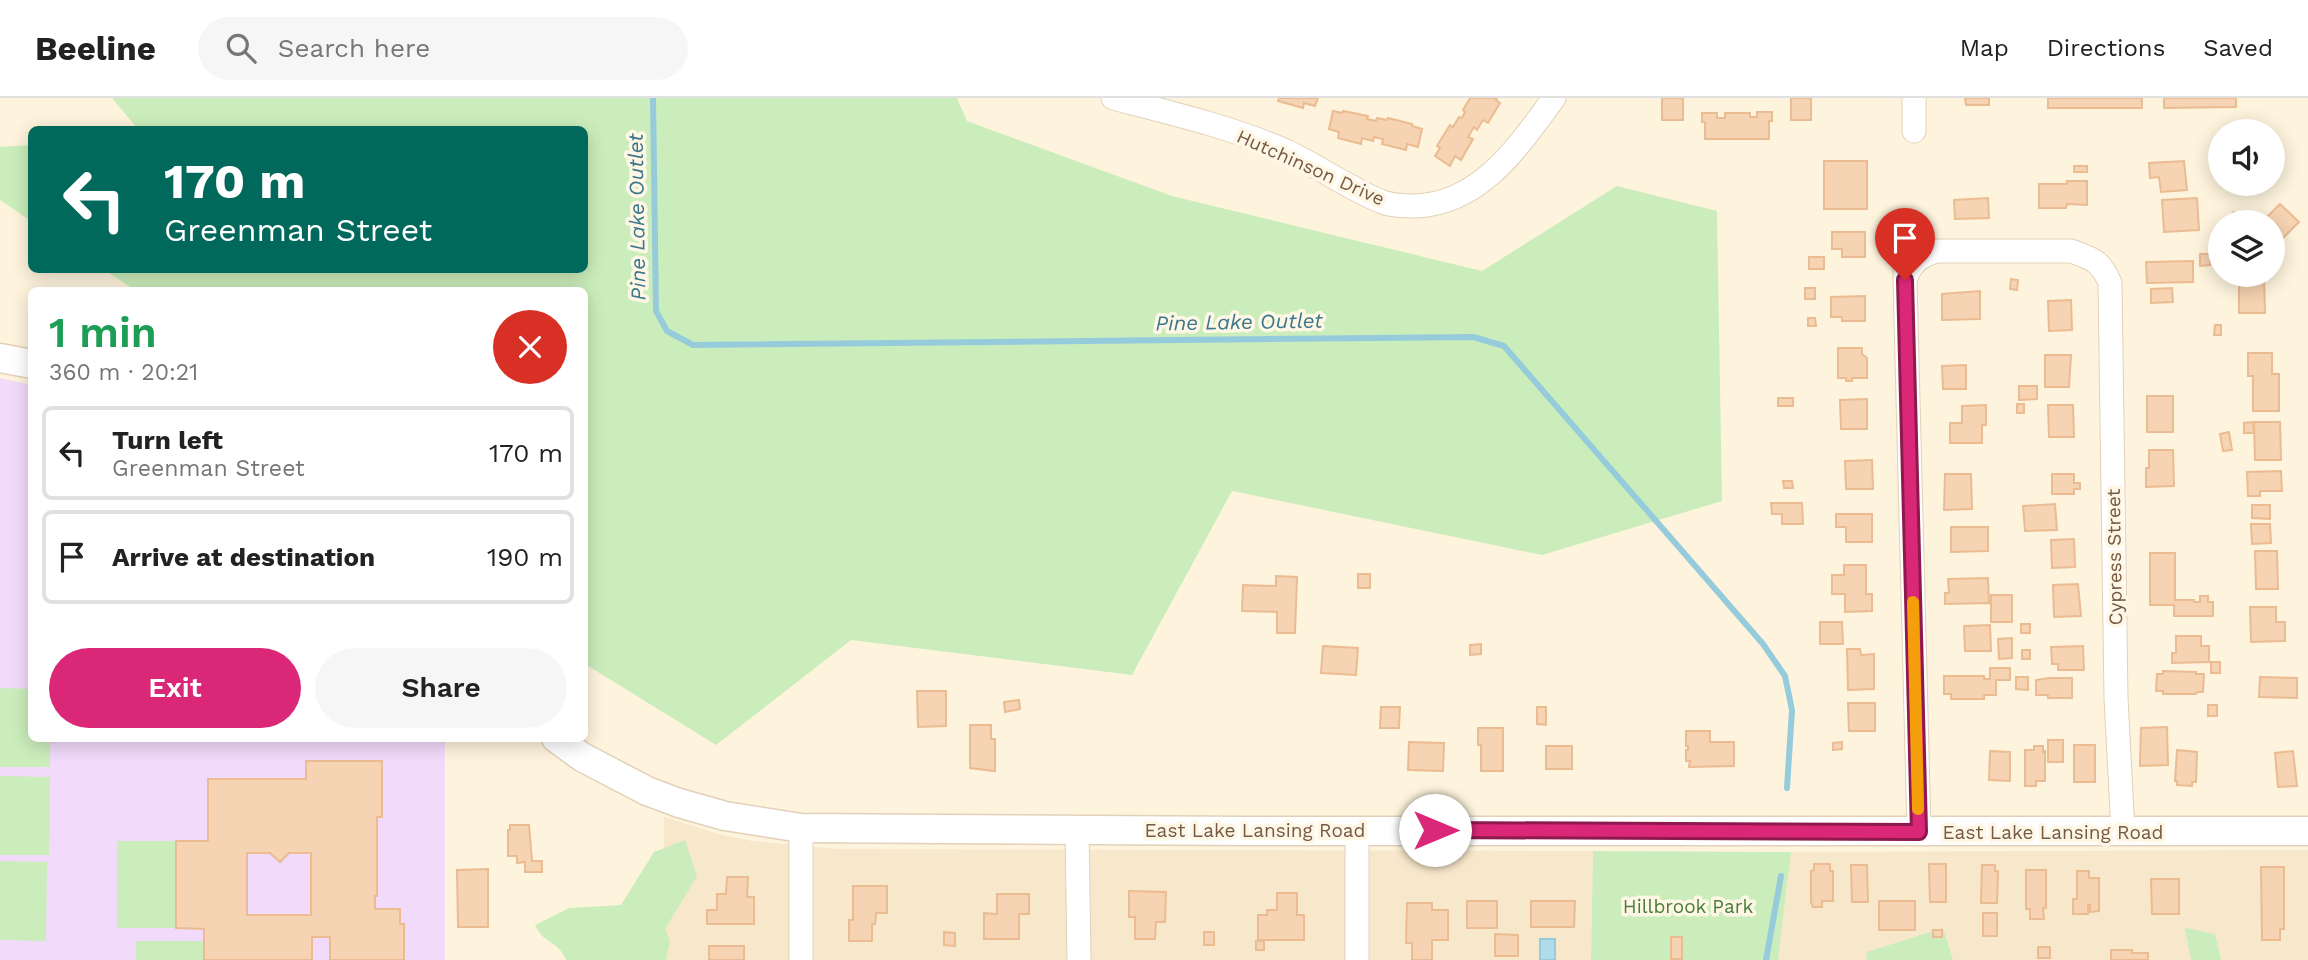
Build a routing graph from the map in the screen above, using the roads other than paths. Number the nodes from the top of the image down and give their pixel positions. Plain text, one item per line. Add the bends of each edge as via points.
1 (1113, 98) edge
2 (1554, 98) edge
3 (1914, 98) edge
4 (1914, 131) dead end
5 (1906, 230) dead end
6 (1905, 280) junction
7 (0, 358) edge
8 (28, 362) edge
9 (562, 742) edge
10 (801, 828) junction
11 (1077, 830) junction
12 (1357, 830) junction
13 (2308, 831) edge
14 (1919, 832) junction
15 (2123, 832) junction
16 (801, 960) edge
17 (1079, 960) edge
18 (1357, 960) edge

1 - 2 street, Hutchinson Drive via 1229,130 1287,152 1382,202 1404,206 1442,202 1474,188 1502,164
3 - 4 street
5 - 6 street
6 - 14 street
6 - 15 street, Cypress Street via 1911,265 1937,251 2071,251 2103,267 2110,283 2116,698
7 - 8 street
9 - 10 street, East Lake Lansing Road via 593,763 679,803 725,816
10 - 11 street, East Lake Lansing Road
10 - 16 street
11 - 12 street, East Lake Lansing Road
11 - 17 street
12 - 14 street, East Lake Lansing Road
12 - 18 street
13 - 15 street, East Lake Lansing Road
14 - 15 street, East Lake Lansing Road

